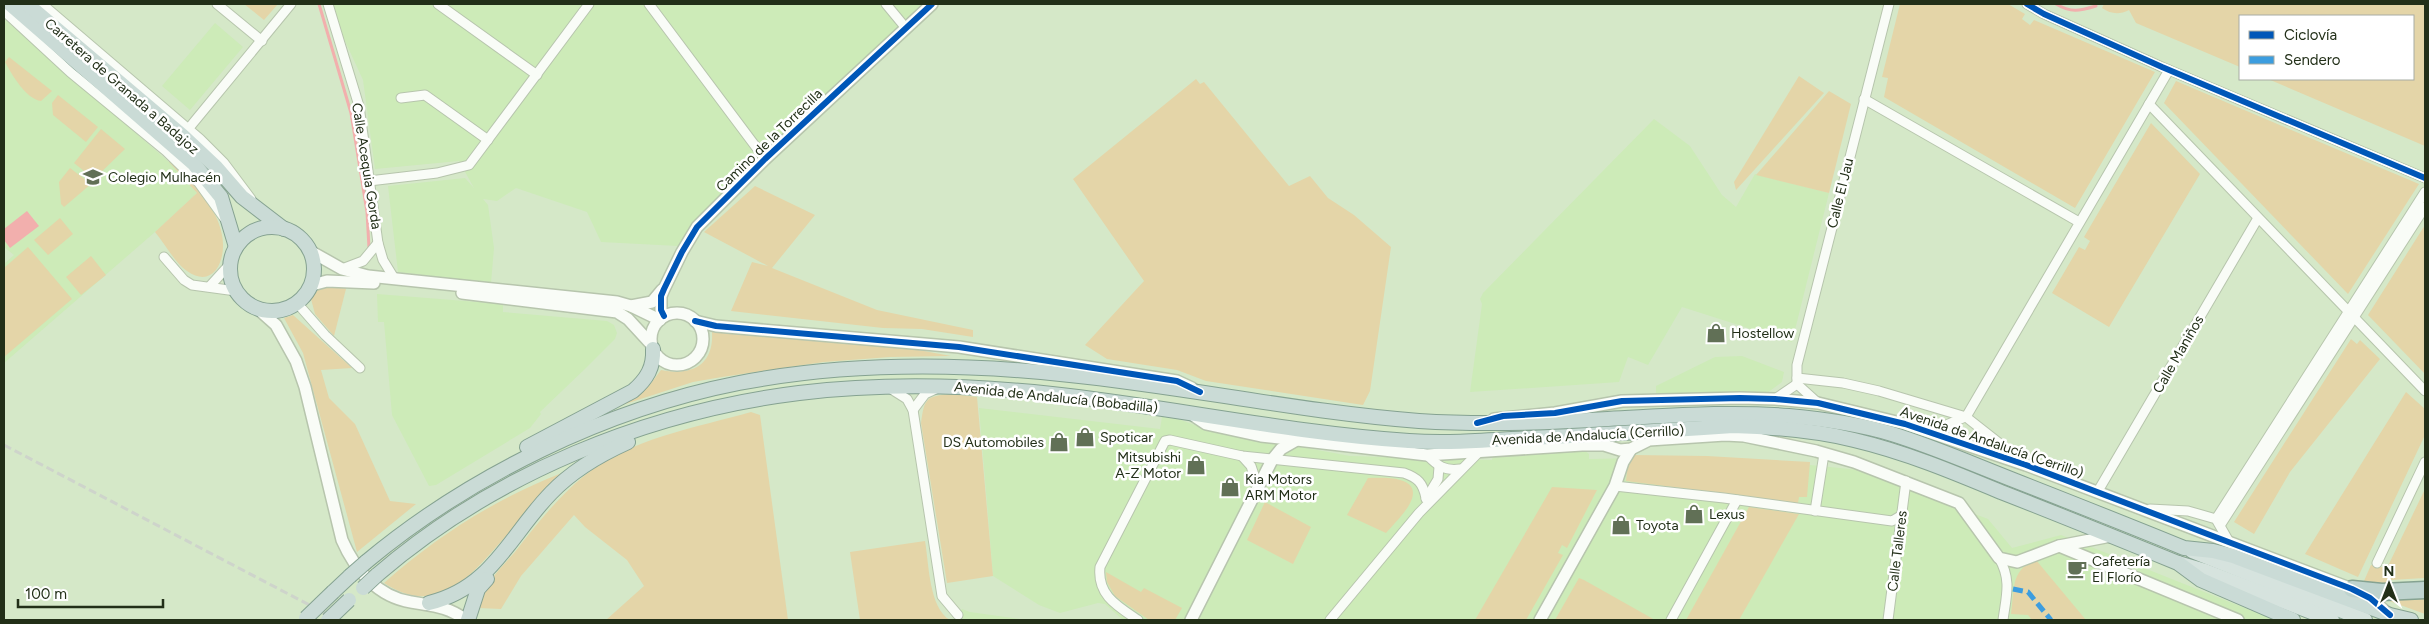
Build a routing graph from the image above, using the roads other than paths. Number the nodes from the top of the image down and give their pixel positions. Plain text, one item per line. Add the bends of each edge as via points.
1 (10, 4) edge
2 (27, 4) edge
3 (42, 4) edge
4 (217, 4) edge
5 (291, 4) edge
6 (328, 4) edge
7 (438, 4) edge
8 (649, 4) edge
9 (886, 4) edge
10 (932, 4) edge
11 (1889, 4) edge
12 (2027, 4) edge
13 (586, 5) edge
14 (4, 12) edge
15 (906, 27) junction
16 (262, 41) junction
17 (2169, 70) junction
18 (537, 75) junction
19 (401, 98) dead end
20 (1864, 98) junction
21 (2149, 104) junction
22 (188, 128) junction
23 (488, 140) junction
24 (765, 159) junction
25 (2425, 178) edge
26 (370, 181) junction
27 (2425, 192) edge
28 (2425, 207) edge
29 (258, 210) junction
30 (2258, 218) junction
31 (2079, 222) junction
32 (229, 223) junction
33 (284, 229) junction
34 (378, 243) junction
35 (236, 247) junction
36 (310, 251) junction
37 (164, 257) dead end
38 (230, 264) junction
39 (342, 269) junction
40 (394, 278) junction
41 (312, 285) junction
42 (210, 286) junction
43 (664, 289) junction
44 (236, 291) junction
45 (297, 304) junction
46 (631, 306) junction
47 (256, 308) junction
48 (681, 313) junction
49 (2351, 314) junction
50 (662, 318) junction
51 (695, 320) junction
52 (652, 346) junction
53 (360, 368) dead end
54 (1797, 381) junction
55 (942, 386) junction
56 (888, 387) junction
57 (2425, 391) edge
58 (1200, 392) junction
59 (1775, 399) junction
60 (1632, 400) junction
61 (1818, 403) junction
62 (1607, 404) junction
63 (1942, 409) junction
64 (914, 410) junction
65 (1186, 411) junction
66 (1966, 417) junction
67 (1881, 418) junction
68 (1476, 423) junction
69 (657, 424) junction
70 (1945, 424) junction
71 (1699, 428) junction
72 (1322, 432) junction
73 (1930, 432) junction
74 (1261, 436) junction
75 (1639, 436) junction
76 (1604, 437) junction
77 (1680, 437) junction
78 (1297, 441) junction
79 (1918, 443) junction
80 (1348, 448) junction
81 (1480, 451) junction
82 (1824, 454) junction
83 (1427, 455) junction
84 (1242, 456) junction
85 (1272, 460) junction
86 (2425, 462) edge
87 (2026, 465) junction
88 (1440, 467) junction
89 (1460, 469) junction
90 (1618, 474) junction
91 (1906, 482) junction
92 (474, 485) junction
93 (1615, 486) junction
94 (1258, 487) junction
95 (2098, 491) junction
96 (1426, 498) junction
97 (1737, 500) junction
98 (2147, 509) junction
99 (1814, 511) junction
100 (1419, 513) junction
101 (1902, 515) junction
102 (2218, 522) junction
103 (2112, 536) junction
104 (2228, 540) junction
105 (2059, 546) junction
106 (2184, 548) junction
107 (1999, 558) junction
108 (2178, 563) junction
109 (2377, 563) dead end
110 (493, 565) junction
111 (2352, 589) junction
112 (2425, 590) edge
113 (429, 603) junction
114 (958, 615) dead end
115 (2390, 615) junction
116 (305, 619) edge
117 (328, 620) edge
118 (467, 620) edge
119 (1138, 620) edge
120 (1191, 620) edge
121 (1330, 620) edge
122 (1540, 620) edge
123 (1671, 620) edge
124 (1888, 620) edge
125 (2003, 620) edge
126 (2238, 620) edge
127 (2293, 620) edge
128 (2332, 620) edge
129 (2365, 620) edge
130 (2411, 620) edge

1 - 32 highway, Carretera de Granada a Badajoz via 194,164 221,197
2 - 29 highway, Carretera de Granada a Badajoz via 183,136
3 - 22 street
4 - 16 street
5 - 16 street
6 - 26 street, Calle Acequia Gorda via 359,106
7 - 18 street
8 - 24 street
9 - 15 street
10 - 15 street, Camino de la Torrecilla
11 - 20 street, Calle El Jau
12 - 17 street
13 - 18 street
14 - 32 street via 70,72 166,150 199,183
15 - 24 street, Camino de la Torrecilla
16 - 22 street
17 - 21 street
17 - 25 street
18 - 23 street
19 - 23 street via 425,95
20 - 31 street
20 - 54 street, Calle El Jau via 1797,365
21 - 30 street
21 - 31 street
22 - 29 street via 224,163
23 - 26 street via 469,165 437,173
24 - 43 street, Camino de la Torrecilla via 697,227
26 - 34 street, Calle Acequia Gorda
27 - 49 street
28 - 49 street
29 - 33 highway, Carretera de Granada a Badajoz
30 - 49 street
30 - 95 street, Calle Maniños
31 - 66 street
32 - 35 highway, Carretera de Granada a Badajoz
33 - 35 highway via 259,229
33 - 36 highway via 302,239
34 - 39 street, Calle Acequia Gorda via 363,261
34 - 40 street, Calle Acequia Gorda via 383,260
35 - 38 highway
36 - 39 street
36 - 41 highway via 314,266
37 - 42 street via 184,280 192,285
38 - 42 street
38 - 44 highway
39 - 40 street
40 - 46 street
41 - 45 highway
41 - 52 street via 327,281 367,282 617,312 628,319
42 - 44 street
43 - 46 street, Camino de la Torrecilla via 652,302
43 - 48 street via 667,298
43 - 50 street, Camino de la Torrecilla via 661,296
44 - 47 highway via 246,303
45 - 47 highway via 281,310
45 - 53 street
46 - 50 street
47 - 113 street via 276,325 296,361 349,557 384,593 399,600
48 - 50 street
48 - 51 street
49 - 57 street
49 - 102 street
50 - 52 street via 653,328
51 - 52 street via 701,330 702,341 699,352 691,360 681,364 669,363 660,358
51 - 58 street via 716,326 959,347 1177,381
52 - 92 highway via 654,358 648,376 633,390 500,462
54 - 59 street
54 - 61 street
54 - 63 street via 1843,383
55 - 56 highway, Avenida de Andalucía (Bobadilla)
55 - 64 street via 925,394
55 - 65 highway, Avenida de Andalucía (Bobadilla) via 1053,394
56 - 64 street via 907,399
56 - 69 highway, Avenida de Andalucía (Bobadilla) via 772,397
58 - 68 highway, Avenida de Andalucía (Cerrillo) via 1367,416
58 - 92 highway, Avenida de Andalucía (Bobadilla) via 1064,374 955,367 847,368 785,375 735,383 638,411 551,446
59 - 60 street, Avenida de Andalucía (Cerrillo)
59 - 61 street, Avenida de Andalucía (Cerrillo)
60 - 62 street, Avenida de Andalucía (Cerrillo)
60 - 75 street
61 - 67 street, Avenida de Andalucía (Cerrillo)
62 - 68 street, Avenida de Andalucía (Cerrillo) via 1555,413 1503,416
62 - 76 street
63 - 66 street
63 - 70 street
64 - 114 street via 942,596
65 - 72 highway, Avenida de Andalucía (Cerrillo)
65 - 74 street, Avenida de Andalucía (Cerrillo) via 1206,424
66 - 70 street
66 - 87 street
67 - 73 street, Avenida de Andalucía (Cerrillo)
67 - 79 street
68 - 76 highway, Avenida de Andalucía (Cerrillo)
69 - 110 highway via 569,476 533,514
69 - 117 highway, Avenida de Andalucía (Bobadilla), bridge via 566,457 521,478 441,525 377,575
70 - 73 street
71 - 75 highway, Avenida de Andalucía (Cerrillo)
71 - 77 street
71 - 103 highway, Avenida de Andalucía (Cerrillo) via 1770,427 1860,441 1895,451
72 - 76 highway, Avenida de Andalucía (Cerrillo) via 1413,441
72 - 80 street
73 - 87 street, Avenida de Andalucía (Cerrillo)
74 - 78 street, Avenida de Andalucía (Cerrillo)
74 - 85 street
75 - 76 highway, Avenida de Andalucía (Cerrillo)
75 - 76 street, Avenida de Andalucía (Cerrillo)
75 - 77 street, Avenida de Andalucía (Cerrillo) via 1649,440
75 - 79 highway, Avenida de Andalucía (Cerrillo) via 1733,413 1794,416 1889,433
75 - 90 street
76 - 81 street, Avenida de Andalucía (Cerrillo)
76 - 90 street
77 - 82 street, Avenida de Andalucía (Cerrillo) via 1744,436
78 - 80 street, Avenida de Andalucía (Cerrillo)
78 - 85 street via 1280,449
79 - 106 highway, Avenida de Andalucía (Cerrillo)
80 - 83 street, Avenida de Andalucía (Cerrillo)
81 - 83 street, Avenida de Andalucía (Cerrillo)
81 - 89 street
82 - 91 street, Avenida de Andalucía (Cerrillo)
82 - 99 street
83 - 88 street
84 - 85 street
84 - 94 street via 1251,466
84 - 119 street via 1166,441 1100,567 1104,592 1111,602
85 - 94 street
85 - 96 street via 1404,473 1416,477 1424,485
86 - 109 street
87 - 95 street, Avenida de Andalucía (Cerrillo)
88 - 89 street
88 - 96 street via 1438,479
89 - 100 street
90 - 93 street
91 - 101 street, Calle Talleres
91 - 107 street, Avenida de Andalucía (Cerrillo) via 1959,503
92 - 116 highway, Avenida de Andalucía (Bobadilla), bridge via 407,529
93 - 97 street
93 - 122 street
94 - 120 street
95 - 98 street, Avenida de Andalucía (Cerrillo)
96 - 100 street
97 - 99 street
97 - 123 street
98 - 102 street via 2188,511
98 - 104 street, Avenida de Andalucía (Cerrillo)
99 - 101 street via 1892,521
100 - 121 street
101 - 124 street, Calle Talleres
102 - 104 street
103 - 105 street
103 - 108 highway, Avenida de Andalucía (Cerrillo)
104 - 111 street, Avenida de Andalucía (Cerrillo)
105 - 107 street via 2016,562
105 - 126 street
106 - 115 highway, Avenida de Andalucía (Cerrillo) via 2213,550 2233,556
106 - 129 main road, Avenida de Andalucía (Cerrillo)
107 - 125 street via 2008,578
108 - 127 highway, Avenida de Andalucía (Cerrillo) via 2201,580
108 - 128 main road, Avenida de Andalucía (Cerrillo)
110 - 113 highway via 456,595
110 - 118 highway via 478,589
111 - 112 highway via 2382,592
111 - 115 street, Avenida de Andalucía (Cerrillo) via 2370,598
113 - 118 street
115 - 130 highway, Avenida de Andalucía (Cerrillo)

